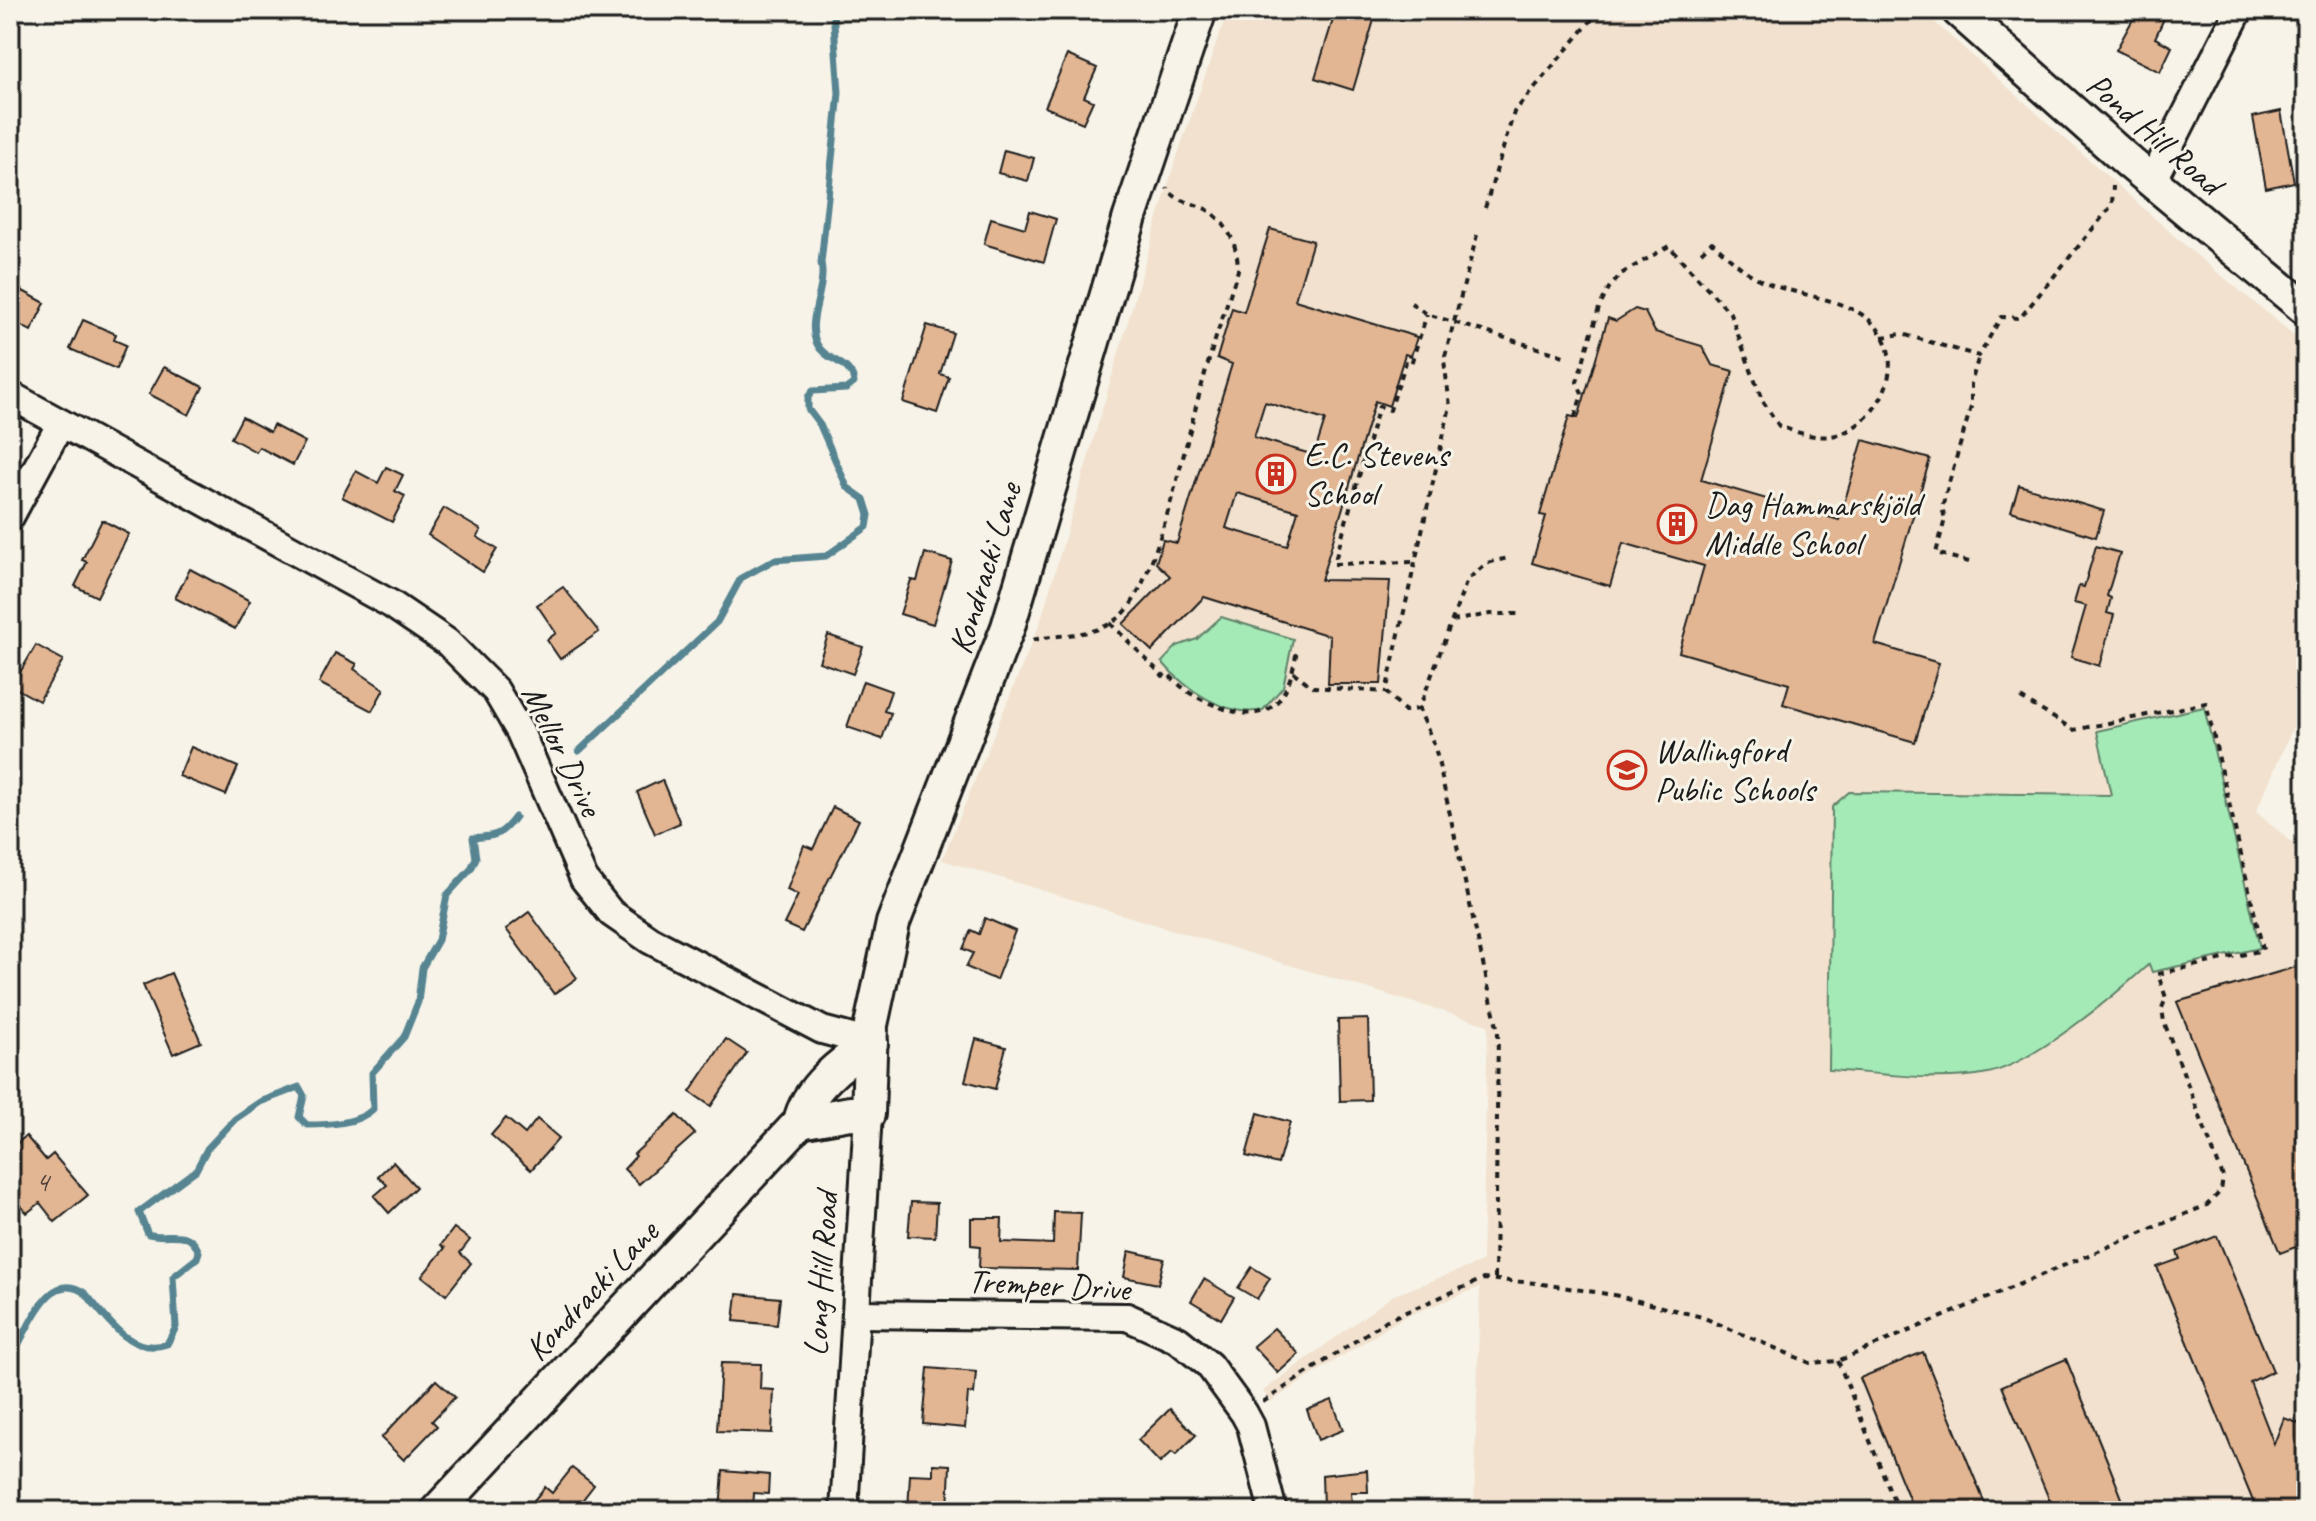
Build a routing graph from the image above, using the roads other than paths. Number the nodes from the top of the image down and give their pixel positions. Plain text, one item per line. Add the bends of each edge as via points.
1 (1200, 10) edge
2 (1958, 10) edge
3 (2239, 10) edge
4 (2152, 181) junction
5 (2306, 309) edge
6 (10, 395) edge
7 (61, 423) junction
8 (10, 517) edge
9 (871, 1043) junction
10 (868, 1114) junction
11 (800, 1122) junction
12 (856, 1314) junction
13 (437, 1511) edge
14 (844, 1511) edge
15 (1273, 1511) edge

1 - 9 main road, Kondracki Lane via 1121,245 1008,627 893,923
2 - 4 main road, Pond Hill Road
3 - 4 street
4 - 5 main road, Pond Hill Road
6 - 7 street, Mellor Drive
7 - 8 street
7 - 9 street, Mellor Drive via 391,604 447,642 506,705 584,879 611,913 650,940 822,1030
9 - 10 main road, Long Hill Road
9 - 11 main road, Kondracki Lane via 835,1069 807,1103
10 - 11 main road
10 - 12 street, Long Hill Road
11 - 13 main road, Kondracki Lane
12 - 14 street, Long Hill Road
12 - 15 street, Tremper Drive via 1127,1317 1178,1340 1209,1365 1244,1413

